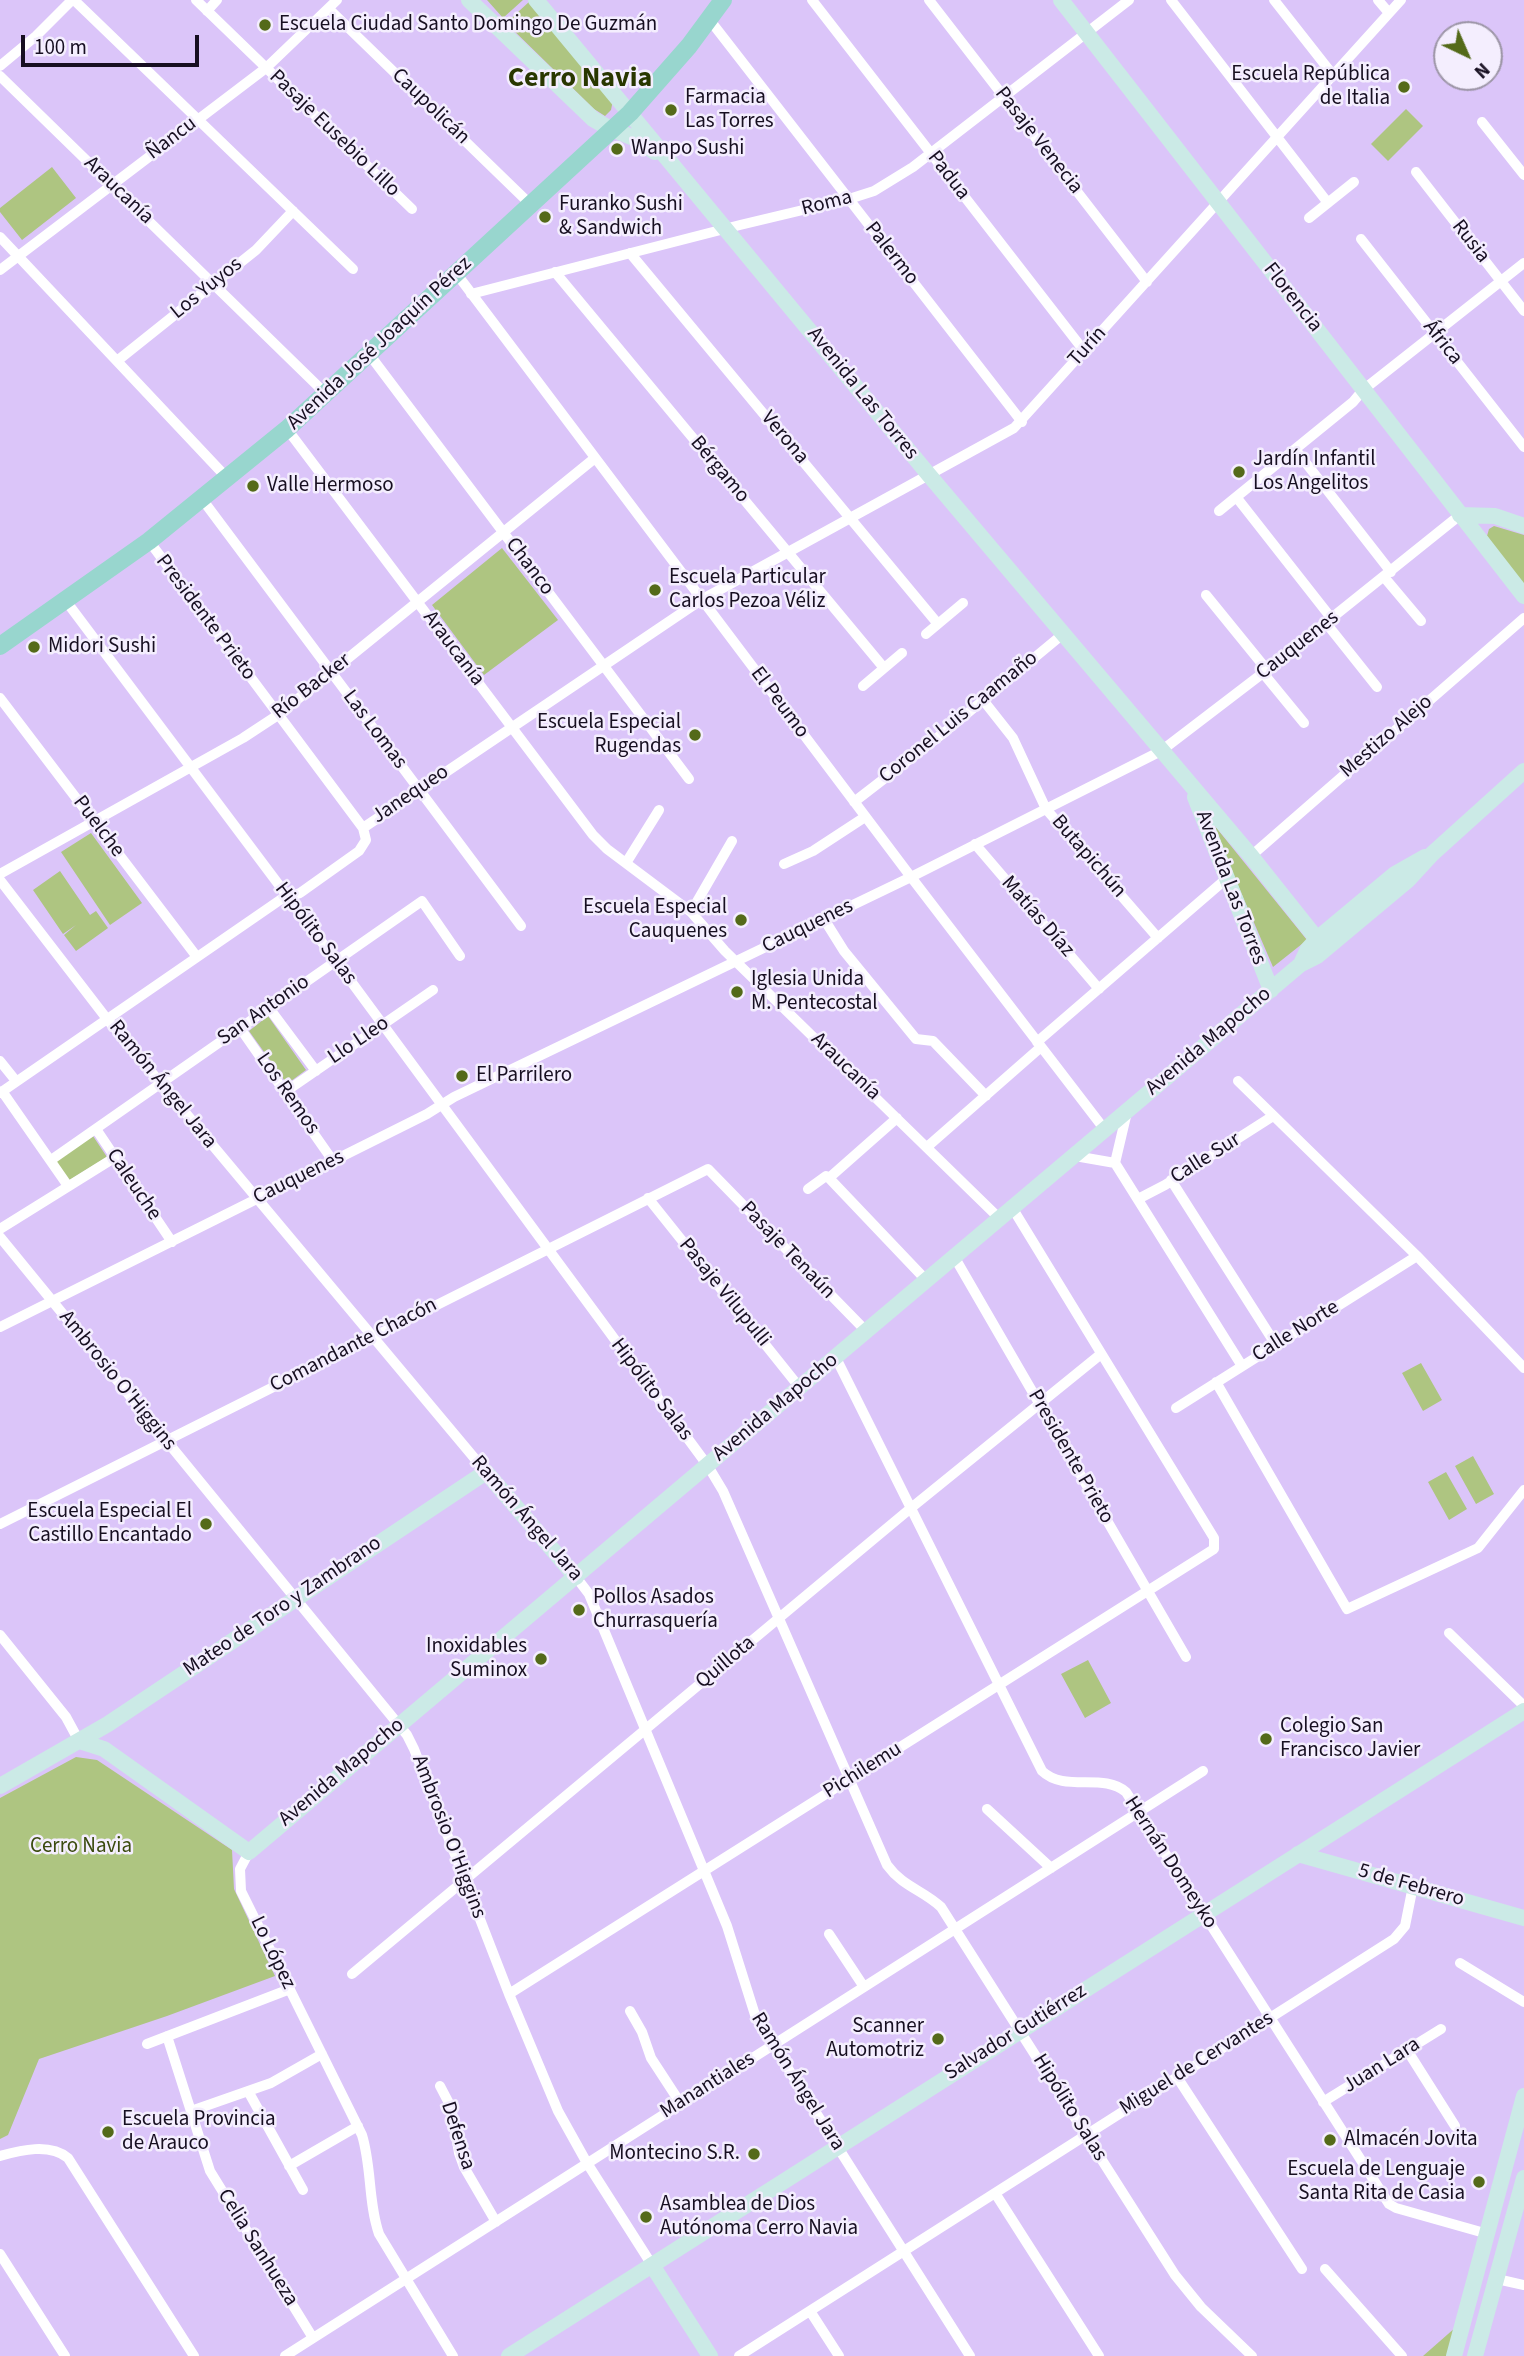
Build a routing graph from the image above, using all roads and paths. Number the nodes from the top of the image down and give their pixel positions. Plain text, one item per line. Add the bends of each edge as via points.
1 (73, 0) edge
2 (196, 0) edge
3 (217, 0) edge
4 (337, 0) edge
5 (468, 0) edge
6 (536, 0) edge
7 (723, 0) edge
8 (812, 0) edge
9 (929, 0) edge
10 (1061, 0) edge
11 (1129, 0) edge
12 (1171, 0) edge
13 (1274, 0) edge
14 (1378, 0) edge
15 (1401, 0) edge
16 (328, 9) junction
17 (207, 11) junction
18 (1389, 13) junction
19 (709, 19) junction
20 (1087, 33) junction
21 (0, 66) edge
22 (266, 68) junction
23 (1333, 75) junction
24 (0, 76) edge
25 (1003, 97) junction
26 (630, 113) junction
27 (198, 120) junction
28 (1482, 122) dead end
29 (613, 129) junction
30 (1277, 136) junction
31 (930, 154) junction
32 (676, 167) junction
33 (1416, 172) dead end
34 (1524, 175) edge
35 (1354, 182) dead end
36 (113, 185) junction
37 (849, 199) junction
38 (1218, 203) junction
39 (1328, 203) junction
40 (531, 205) junction
41 (412, 209) dead end
42 (293, 211) junction
43 (1309, 218) dead end
44 (726, 229) junction
45 (0, 237) edge
46 (1361, 239) dead end
47 (630, 253) junction
48 (18, 257) junction
49 (1524, 263) edge
50 (353, 269) dead end
51 (0, 270) edge
52 (555, 272) junction
53 (456, 274) junction
54 (1501, 281) junction
55 (1147, 282) junction
56 (214, 284) junction
57 (471, 294) junction
58 (1524, 311) edge
59 (1435, 334) junction
60 (1084, 352) junction
61 (369, 354) junction
62 (117, 361) junction
63 (1363, 390) junction
64 (326, 394) junction
65 (1022, 422) junction
66 (287, 429) junction
67 (1524, 447) edge
68 (1295, 449) junction
69 (595, 458) junction
70 (929, 475) junction
71 (228, 479) junction
72 (1237, 498) junction
73 (202, 499) junction
74 (1219, 511) dead end
75 (1460, 515) junction
76 (850, 518) junction
77 (1521, 520) edge
78 (503, 533) junction
79 (149, 541) junction
80 (788, 553) junction
81 (1388, 574) junction
82 (1206, 595) dead end
83 (1524, 596) edge
84 (701, 600) junction
85 (66, 601) junction
86 (417, 602) junction
87 (963, 603) dead end
88 (1524, 618) edge
89 (1329, 621) junction
90 (1421, 621) dead end
91 (938, 624) junction
92 (926, 634) dead end
93 (1063, 634) junction
94 (0, 646) edge
95 (902, 653) dead end
96 (603, 666) junction
97 (884, 668) junction
98 (1265, 671) junction
99 (331, 672) junction
100 (863, 686) dead end
101 (1377, 687) dead end
102 (0, 698) edge
103 (984, 700) junction
104 (278, 715) junction
105 (1304, 723) dead end
106 (512, 727) junction
107 (1161, 751) junction
108 (190, 767) junction
109 (1524, 771) edge
110 (689, 779) dead end
111 (1190, 785) junction
112 (419, 790) junction
113 (854, 802) junction
114 (1046, 809) junction
115 (659, 810) dead end
116 (865, 817) junction
117 (94, 821) junction
118 (363, 828) junction
119 (732, 841) dead end
120 (975, 844) junction
121 (1432, 854) junction
122 (1251, 856) junction
123 (626, 863) junction
124 (784, 864) dead end
125 (0, 877) edge
126 (911, 877) junction
127 (1226, 879) junction
128 (288, 897) junction
129 (691, 912) junction
130 (824, 919) junction
131 (521, 926) dead end
132 (1158, 938) junction
133 (1317, 939) junction
134 (460, 956) dead end
135 (197, 957) junction
136 (335, 961) junction
137 (736, 961) junction
138 (1301, 964) junction
139 (1099, 989) junction
140 (433, 990) dead end
141 (1271, 990) junction
142 (269, 1008) junction
143 (107, 1019) junction
144 (382, 1025) junction
145 (240, 1028) junction
146 (1039, 1045) junction
147 (0, 1061) edge
148 (316, 1071) junction
149 (16, 1081) junction
150 (1238, 1081) dead end
151 (160, 1084) junction
152 (1, 1092) edge
153 (285, 1092) junction
154 (986, 1096) junction
155 (440, 1106) junction
156 (1127, 1112) junction
157 (1273, 1116) junction
158 (897, 1118) junction
159 (96, 1129) junction
160 (1105, 1130) junction
161 (927, 1147) junction
162 (1075, 1156) junction
163 (114, 1158) junction
164 (51, 1160) junction
165 (333, 1161) junction
166 (1115, 1163) junction
167 (708, 1169) joint
168 (829, 1178) junction
169 (1171, 1181) junction
170 (68, 1186) junction
171 (808, 1189) dead end
172 (648, 1198) junction
173 (256, 1199) junction
174 (1138, 1199) junction
175 (1006, 1214) junction
176 (0, 1229) edge
177 (0, 1237) edge
178 (172, 1242) junction
179 (546, 1250) junction
180 (1416, 1256) junction
181 (955, 1258) junction
182 (927, 1281) junction
183 (51, 1301) junction
184 (0, 1327) edge
185 (867, 1332) junction
186 (372, 1337) junction
187 (1276, 1345) junction
188 (1101, 1354) junction
189 (836, 1358) junction
190 (1242, 1366) junction
191 (1524, 1368) edge
192 (1216, 1382) junction
193 (800, 1388) junction
194 (1040, 1405) junction
195 (1176, 1408) dead end
196 (166, 1441) junction
197 (708, 1466) junction
198 (486, 1472) junction
199 (1524, 1490) edge
200 (911, 1508) junction
201 (0, 1524) edge
202 (1215, 1546) joint
203 (576, 1577) junction
204 (1148, 1592) junction
205 (295, 1599) junction
206 (779, 1619) junction
207 (1449, 1633) dead end
208 (0, 1636) edge
209 (1186, 1657) dead end
210 (1000, 1685) junction
211 (1524, 1708) edge
212 (108, 1724) junction
213 (399, 1725) junction
214 (646, 1730) junction
215 (79, 1741) junction
216 (104, 1749) junction
217 (1203, 1771) dead end
218 (850, 1779) junction
219 (0, 1786) edge
220 (987, 1809) dead end
221 (1139, 1812) junction
222 (249, 1852) junction
223 (1298, 1854) junction
224 (1051, 1868) junction
225 (704, 1871) junction
226 (464, 1881) junction
227 (1413, 1886) junction
228 (1203, 1914) junction
229 (1524, 1918) edge
230 (956, 1929) junction
231 (829, 1934) dead end
232 (1460, 1963) dead end
233 (352, 1974) dead end
234 (864, 1987) junction
235 (290, 1989) junction
236 (509, 1994) junction
237 (1524, 2003) edge
238 (629, 2011) dead end
239 (1269, 2018) junction
240 (1441, 2029) dead end
241 (1021, 2030) junction
242 (167, 2036) junction
243 (147, 2044) dead end
244 (772, 2045) junction
245 (1407, 2050) junction
246 (322, 2054) junction
247 (1177, 2077) junction
248 (440, 2086) dead end
249 (248, 2091) junction
250 (1524, 2096) edge
251 (1323, 2102) junction
252 (681, 2104) junction
253 (191, 2111) junction
254 (358, 2126) junction
255 (1455, 2126) dead end
256 (1087, 2135) junction
257 (837, 2147) junction
258 (0, 2155) edge
259 (587, 2163) junction
260 (289, 2166) junction
261 (1524, 2178) edge
262 (303, 2190) dead end
263 (995, 2193) junction
264 (496, 2222) junction
265 (1488, 2234) junction
266 (904, 2251) junction
267 (0, 2254) edge
268 (652, 2265) junction
269 (1302, 2269) dead end
270 (1325, 2269) dead end
271 (1497, 2279) junction
272 (405, 2280) junction
273 (1524, 2286) edge
274 (810, 2311) junction
275 (313, 2338) junction
276 (65, 2356) edge
277 (194, 2356) edge
278 (285, 2356) edge
279 (453, 2356) edge
280 (509, 2356) edge
281 (710, 2356) edge
282 (739, 2356) edge
283 (839, 2356) edge
284 (970, 2356) edge
285 (1099, 2356) edge
286 (1252, 2356) edge
287 (1402, 2356) edge
288 (1454, 2356) edge
289 (1475, 2356) edge

1 - 21 street
1 - 27 street
2 - 17 street, Pasaje Eusebio Lillo
3 - 17 street
4 - 16 street, Ñancu
5 - 29 main road via 588,114
6 - 26 main road, Avenida Las Torres
7 - 19 main road, Avenida José Joaquín Pérez
8 - 31 street, Padua
9 - 25 street, Pasaje Venecia
10 - 20 main road, Florencia
11 - 20 street, Roma
12 - 30 street
13 - 23 street
14 - 18 street
15 - 18 street, Turín
16 - 22 street, Ñancu
16 - 40 street, Caupolicán
17 - 22 street, Pasaje Eusebio Lillo
18 - 23 street, Turín
19 - 26 main road, Avenida José Joaquín Pérez
19 - 37 street, Palermo
20 - 25 street, Roma
20 - 38 main road, Florencia
22 - 27 street, Ñancu
22 - 41 street, Pasaje Eusebio Lillo
23 - 30 street, Turín
24 - 36 street, Araucanía
25 - 31 street, Roma
25 - 55 street, Pasaje Venecia
26 - 29 main road, Avenida José Joaquín Pérez
26 - 32 main road, Avenida Las Torres
27 - 36 street, Ñancu
27 - 42 street
28 - 34 street
29 - 32 main road via 642,142
29 - 40 main road, Avenida José Joaquín Pérez
30 - 38 street, Turín
30 - 39 street
31 - 37 street, Roma via 886,185
31 - 60 street, Padua
32 - 44 main road, Avenida Las Torres
33 - 54 street, Rusia
35 - 39 street
36 - 48 street, Ñancu
36 - 56 street, Araucanía
37 - 44 street, Roma
37 - 65 street, Palermo
38 - 55 street, Turín
38 - 63 main road, Florencia
39 - 43 street
40 - 53 main road, Avenida José Joaquín Pérez
42 - 50 street
42 - 56 street, Los Yuyos via 256,250
44 - 47 street, Roma
44 - 70 main road, Avenida Las Torres
45 - 48 street
46 - 59 street, África
47 - 52 street, Roma
47 - 76 street, Verona
48 - 51 street, Ñancu
48 - 62 street
49 - 54 street
52 - 57 street, Roma
52 - 80 street, Bérgamo
53 - 57 street, El Peumo
53 - 61 main road, Avenida José Joaquín Pérez
54 - 58 street, Rusia
54 - 59 street
55 - 60 street, Turín
56 - 62 street, Los Yuyos
56 - 64 street, Araucanía
57 - 69 street, El Peumo
59 - 63 street
59 - 67 street, África
60 - 65 street, Turín
61 - 64 main road, Avenida José Joaquín Pérez
61 - 78 street, Chanco
62 - 71 street
63 - 68 street
63 - 75 main road, Florencia
64 - 66 main road, Avenida José Joaquín Pérez
65 - 70 street, Turín
66 - 71 main road, Avenida José Joaquín Pérez
66 - 86 street, Araucanía
68 - 72 street
68 - 81 street
69 - 78 street, Río Backer
69 - 84 street, El Peumo
70 - 76 street, Turín
70 - 93 main road, Avenida Las Torres
71 - 73 main road, Avenida José Joaquín Pérez
72 - 74 street
72 - 89 street
73 - 79 main road, Avenida José Joaquín Pérez
73 - 99 street, Las Lomas
75 - 77 main road
75 - 81 street, Cauquenes
75 - 83 main road, Florencia
76 - 80 street, Turín
76 - 91 street, Verona
78 - 86 street, Río Backer
78 - 96 street, Chanco
79 - 85 main road, Avenida José Joaquín Pérez
79 - 104 street, Presidente Prieto
80 - 84 street, Turín
80 - 97 street, Bérgamo
81 - 89 street, Cauquenes
81 - 90 street
82 - 98 street
84 - 96 street, Janequeo
84 - 113 street, El Peumo
85 - 94 main road, Avenida José Joaquín Pérez
85 - 108 street, Hipólito Salas
86 - 99 street, Río Backer
86 - 106 street, Araucanía
87 - 91 street
88 - 122 street, Mestizo Alejo
89 - 98 street, Cauquenes
89 - 101 street
91 - 92 street
93 - 103 street, Coronel Luis Caamaño
93 - 107 main road, Avenida Las Torres
95 - 97 street
96 - 106 street, Janequeo
96 - 110 street, Chanco
97 - 100 street
98 - 105 street
98 - 107 street, Cauquenes
99 - 104 street, Río Backer
99 - 112 street, Las Lomas
102 - 117 street, Puelche
103 - 113 street, Coronel Luis Caamaño
103 - 114 street, Butapichún via 1013,738
104 - 108 street, Río Backer
104 - 118 street, Presidente Prieto
106 - 112 street, Janequeo
106 - 123 street, Araucanía via 593,835
107 - 111 main road, Avenida Las Torres
107 - 114 street, Cauquenes
108 - 117 street, Río Backer
108 - 128 street, Hipólito Salas
109 - 121 main road, Avenida Mapocho
111 - 122 main road, Avenida Las Torres
111 - 127 main road, Avenida Las Torres
112 - 118 street, Janequeo
112 - 131 street, Las Lomas
113 - 116 street, El Peumo
114 - 120 street, Cauquenes
114 - 132 street, Butapichún
115 - 123 street
116 - 124 street
116 - 126 street, El Peumo
117 - 125 street, Río Backer
117 - 135 street, Puelche
118 - 128 street, Janequeo via 366,840 362,848
119 - 129 street
120 - 126 street, Cauquenes
120 - 139 street, Matías Díaz
121 - 133 main road, Avenida Mapocho via 1406,867
121 - 138 main road, Avenida Mapocho via 1317,957
122 - 133 main road, Avenida Las Torres
123 - 129 street, Araucanía
125 - 143 street, Ramón Ángel Jara
126 - 130 street, Cauquenes
126 - 146 street, El Peumo
127 - 132 street
127 - 141 main road, Avenida Las Torres
128 - 135 street, Janequeo
128 - 136 street, Hipólito Salas
129 - 137 street, Araucanía
130 - 137 street, Cauquenes
130 - 154 street via 844,951 916,1039 933,1041
132 - 139 street
133 - 138 main road, Avenida Mapocho
134 - 136 street, San Antonio via 422,901
135 - 143 street, Janequeo
136 - 142 street, San Antonio
136 - 144 street, Hipólito Salas
137 - 155 street, Cauquenes
137 - 158 street, Araucanía
138 - 141 main road, Avenida Mapocho
139 - 146 street
140 - 144 street, Llo Lleo
141 - 156 main road, Avenida Mapocho
142 - 145 street, San Antonio
142 - 148 street
143 - 149 street, Janequeo
143 - 151 street, Ramón Ángel Jara
144 - 148 street, Llo Lleo
144 - 155 street, Hipólito Salas
145 - 151 street, San Antonio
145 - 153 street, Los Remos
146 - 154 street
146 - 160 street, El Peumo
147 - 149 street
148 - 153 street, Llo Lleo
149 - 152 street, Janequeo
150 - 157 street
151 - 159 street, San Antonio
151 - 173 street, Ramón Ángel Jara
152 - 164 street
153 - 165 street, Los Remos
154 - 161 street
155 - 165 street, Cauquenes
155 - 179 street, Hipólito Salas
156 - 160 main road, Avenida Mapocho
156 - 166 street
157 - 169 street, Calle Sur
157 - 180 street
158 - 161 street, Araucanía
158 - 168 street
159 - 163 street, Caleuche
159 - 164 street, San Antonio
160 - 162 main road, Avenida Mapocho
161 - 175 street, Araucanía
162 - 166 street
162 - 175 main road, Avenida Mapocho
163 - 170 street
163 - 178 street, Caleuche
164 - 170 street
165 - 173 street, Cauquenes
166 - 174 street
167 - 172 street, Comandante Chacón
167 - 185 street, Pasaje Tenaún
168 - 171 street
168 - 182 street
169 - 174 street, Calle Sur
169 - 187 street
170 - 176 street
172 - 179 street, Comandante Chacón
172 - 193 street, Pasaje Vilupulli
173 - 178 street, Cauquenes
173 - 186 street, Ramón Ángel Jara
174 - 190 street
175 - 181 main road, Avenida Mapocho
175 - 188 street, Araucanía
177 - 183 street, Ambrosio O'Higgins
178 - 183 street, Cauquenes
179 - 186 street, Comandante Chacón
179 - 197 street, Hipólito Salas
180 - 187 street, Calle Norte
180 - 191 street
181 - 182 main road, Avenida Mapocho
181 - 194 street, Presidente Prieto
182 - 185 main road, Avenida Mapocho
183 - 184 street, Cauquenes
183 - 196 street, Ambrosio O'Higgins
185 - 189 main road, Avenida Mapocho
186 - 196 street, Comandante Chacón
186 - 198 street, Ramón Ángel Jara
187 - 190 street, Calle Norte
188 - 194 street, Quillota
188 - 202 street, Araucanía
189 - 193 main road, Avenida Mapocho
189 - 200 street, Hernán Domeyko
190 - 192 street, Calle Norte
192 - 195 street, Calle Norte
192 - 199 street via 1347,1609 1478,1548
193 - 197 main road, Avenida Mapocho
194 - 200 street, Quillota
194 - 204 street, Presidente Prieto
196 - 201 street, Comandante Chacón
196 - 205 street, Ambrosio O'Higgins
197 - 203 main road, Avenida Mapocho
197 - 206 street, Hipólito Salas
198 - 203 main road, Ramón Ángel Jara
198 - 205 main road, Mateo de Toro y Zambrano
200 - 206 street, Quillota
200 - 210 street, Hernán Domeyko
202 - 204 street, Pichilemu
203 - 213 main road, Avenida Mapocho
203 - 214 street, Ramón Ángel Jara via 589,1594
204 - 209 street, Presidente Prieto
204 - 210 street, Pichilemu
205 - 212 main road, Mateo de Toro y Zambrano
205 - 213 street, Ambrosio O'Higgins
206 - 214 street, Quillota
206 - 218 street, Hipólito Salas
207 - 211 street
208 - 215 street via 66,1717
210 - 218 street, Pichilemu
210 - 221 street, Hernán Domeyko via 1047,1776 1064,1782 1114,1784 1126,1792
211 - 223 main road, Salvador Gutiérrez
212 - 215 main road, Mateo de Toro y Zambrano
212 - 216 main road
213 - 222 main road, Avenida Mapocho
213 - 226 street, Ambrosio O'Higgins via 414,1749
214 - 225 street, Ramón Ángel Jara
214 - 226 street, Quillota
215 - 216 main road
215 - 219 main road
216 - 222 main road
217 - 221 street, Manantiales
218 - 225 street, Pichilemu
218 - 230 street, Hipólito Salas via 887,1865 905,1885 936,1902
220 - 224 street
221 - 224 street, Manantiales
221 - 228 street, Hernán Domeyko
222 - 235 street, Lo López via 240,1869 241,1891
223 - 227 main road, 5 de Febrero
223 - 228 main road, Salvador Gutiérrez
224 - 230 street, Manantiales
225 - 236 street, Pichilemu
225 - 244 street, Ramón Ángel Jara via 735,1949 752,2010
226 - 233 street, Quillota
226 - 236 street, Ambrosio O'Higgins
227 - 229 main road, 5 de Febrero
227 - 239 street, Miguel de Cervantes via 1405,1926 1397,1937
228 - 239 street, Hernán Domeyko
228 - 241 main road, Salvador Gutiérrez
230 - 234 street, Manantiales
230 - 241 street, Hipólito Salas
231 - 234 street
232 - 237 street
234 - 244 street, Manantiales
235 - 242 street
235 - 246 street, Lo López
236 - 259 street, Ambrosio O'Higgins via 558,2111
238 - 252 street via 651,2058
239 - 247 street, Miguel de Cervantes
239 - 251 street, Hernán Domeyko
240 - 245 street, Juan Lara
241 - 256 street, Hipólito Salas
241 - 257 main road, Salvador Gutiérrez
242 - 243 street
242 - 253 street, Celia Sanhueza
244 - 252 street, Manantiales
244 - 257 street, Ramón Ángel Jara
245 - 251 street, Juan Lara
245 - 255 street
246 - 249 street
246 - 254 street, Lo López
247 - 256 street, Miguel de Cervantes
247 - 269 street
248 - 264 street, Defensa via 451,2107 458,2153
249 - 253 street
249 - 260 street
250 - 265 main road
251 - 265 street, Hernán Domeyko via 1391,2206
252 - 259 street, Manantiales
253 - 275 street, Celia Sanhueza via 210,2171
254 - 260 street
254 - 272 street, Lo López via 368,2155 375,2222
256 - 263 street, Miguel de Cervantes
256 - 286 street, Hipólito Salas via 1183,2286
257 - 266 street, Ramón Ángel Jara
257 - 268 main road, Salvador Gutiérrez
258 - 277 street via 50,2150 68,2158
259 - 264 street, Manantiales
259 - 268 street, Ambrosio O'Higgins
260 - 262 street
261 - 271 main road
263 - 266 street, Miguel de Cervantes
263 - 285 street
264 - 272 street, Manantiales
265 - 288 main road
266 - 274 street, Miguel de Cervantes
266 - 284 street, Ramón Ángel Jara
267 - 276 street
268 - 280 main road, Salvador Gutiérrez
268 - 281 main road, Ambrosio O'Higgins
270 - 287 street
271 - 273 street
271 - 289 main road
272 - 275 street, Manantiales
272 - 279 street, Lo López
274 - 282 street, Miguel de Cervantes
274 - 283 street
275 - 278 street, Manantiales

